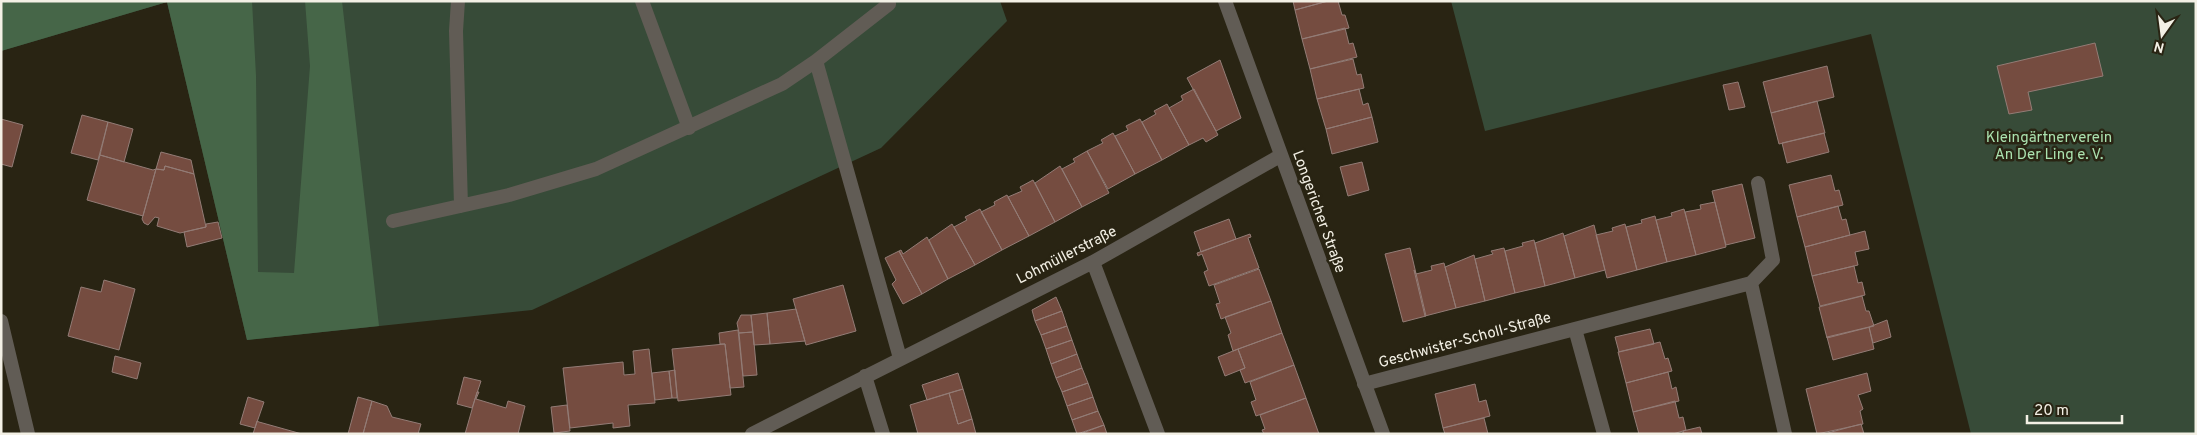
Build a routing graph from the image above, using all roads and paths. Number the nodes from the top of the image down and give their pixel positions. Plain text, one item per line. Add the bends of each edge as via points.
1 (458, 1) edge
2 (642, 1) edge
3 (888, 1) edge
4 (1225, 1) edge
5 (816, 61) junction
6 (690, 128) junction
7 (1280, 156) junction
8 (1758, 183) dead end
9 (461, 206) junction
10 (394, 221) dead end
11 (1093, 262) junction
12 (1751, 283) junction
13 (1, 321) edge
14 (1575, 329) junction
15 (900, 358) junction
16 (864, 376) junction
17 (1364, 384) junction
18 (28, 434) edge
19 (752, 434) edge
20 (883, 434) edge
21 (1158, 434) edge
22 (1383, 434) edge
23 (1604, 434) edge
24 (1784, 434) edge

1 - 9 street via 456,40
2 - 6 street
3 - 5 street via 889,4
4 - 7 street, Longericher Straße
5 - 6 street via 782,84
5 - 15 street
6 - 9 street via 596,169
7 - 11 street, Lohmüllerstraße
7 - 17 street, Longericher Straße
8 - 12 street via 1773,260
9 - 10 street
11 - 15 street, Lohmüllerstraße
11 - 21 street
12 - 14 street, Geschwister-Scholl-Straße
12 - 24 street
13 - 18 street
14 - 17 street, Geschwister-Scholl-Straße
14 - 23 street, Geschwister-Scholl-Straße
15 - 16 street, Lohmüllerstraße
16 - 19 street, Lohmüllerstraße
16 - 20 street
17 - 22 street, Longericher Straße

